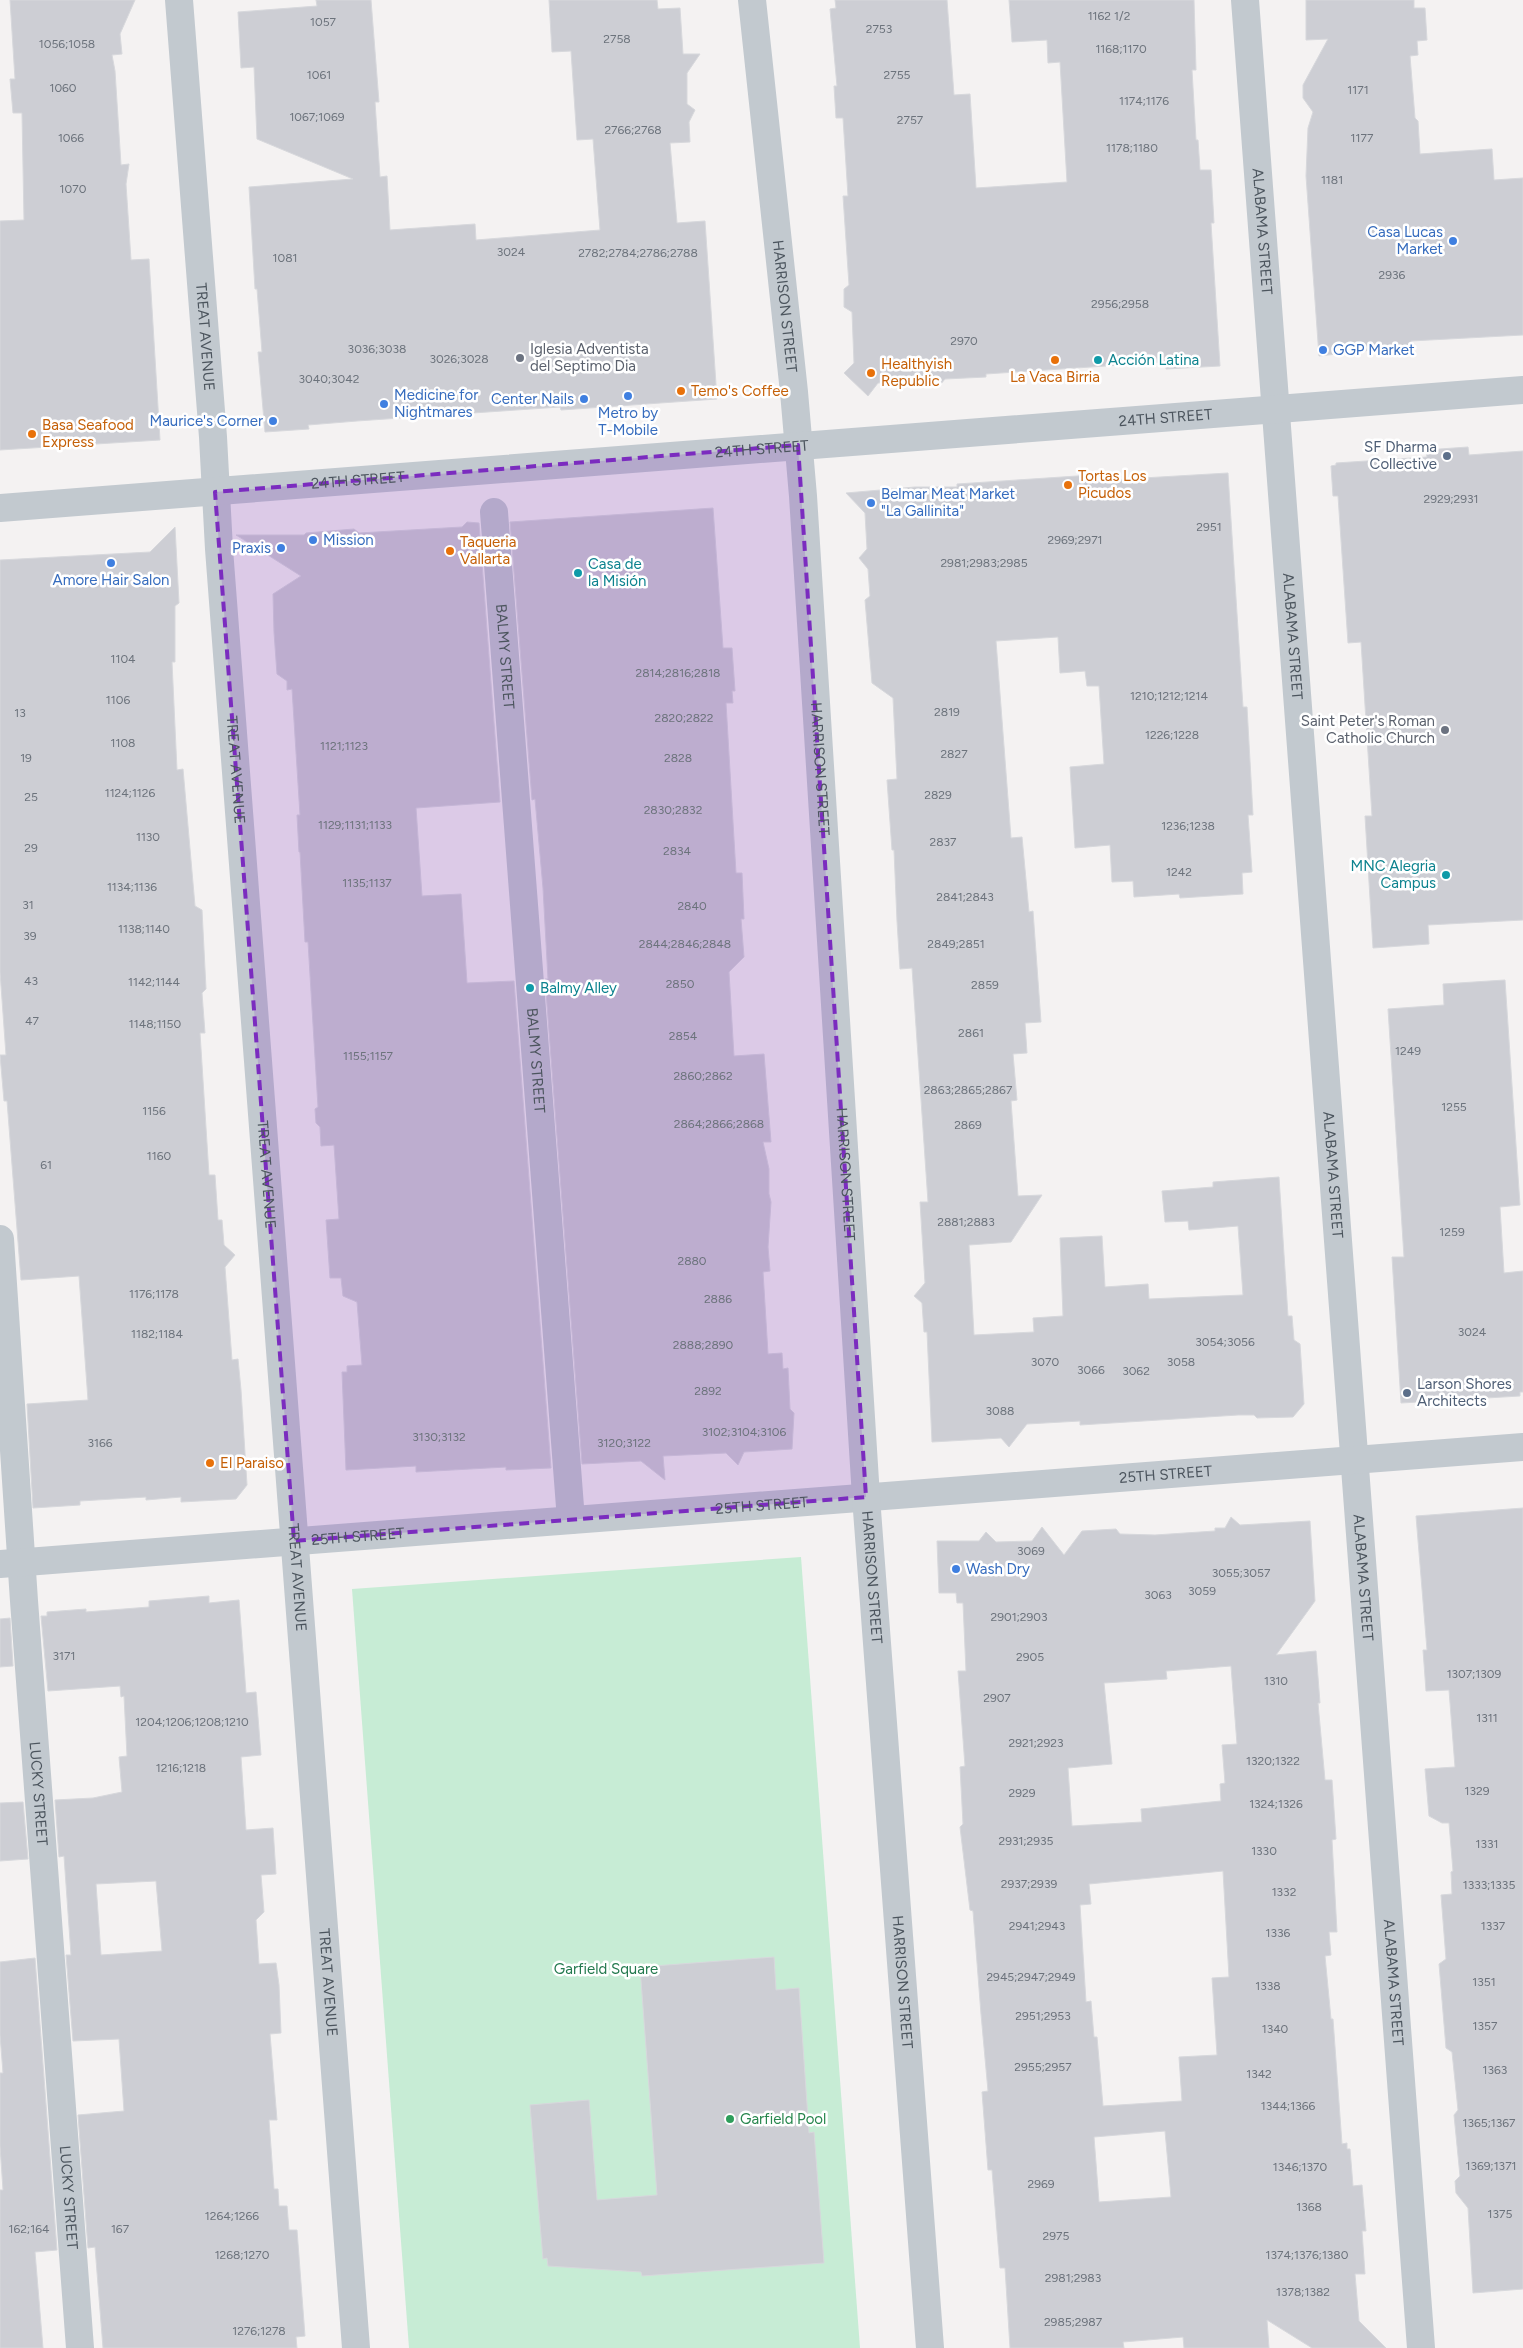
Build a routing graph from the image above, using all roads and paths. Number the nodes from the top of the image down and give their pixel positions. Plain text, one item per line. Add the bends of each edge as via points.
1 (180, 0) edge
2 (752, 0) edge
3 (1245, 0) edge
4 (1523, 390) edge
5 (1276, 410) junction
6 (798, 445) junction
7 (215, 492) junction
8 (0, 508) edge
9 (494, 512) dead end
10 (0, 1238) edge
11 (1523, 1447) edge
12 (1353, 1460) junction
13 (866, 1497) junction
14 (571, 1520) junction
15 (294, 1541) junction
16 (11, 1563) edge
17 (80, 2348) edge
18 (356, 2348) edge
19 (930, 2348) edge
20 (1422, 2348) edge

1 - 7 street, TREAT AVENUE
2 - 6 street, HARRISON STREET
3 - 5 street, ALABAMA STREET
4 - 5 street, 24TH STREET
5 - 6 street, 24TH STREET
5 - 12 street, ALABAMA STREET
6 - 7 street, 24TH STREET
6 - 13 street, HARRISON STREET
7 - 8 street, 24TH STREET
7 - 15 street, TREAT AVENUE
9 - 14 street, BALMY STREET
10 - 16 street, LUCKY STREET
11 - 12 street, 25TH STREET
12 - 13 street, 25TH STREET
12 - 20 street, ALABAMA STREET
13 - 14 street, 25TH STREET
13 - 19 street, HARRISON STREET
14 - 15 street, 25TH STREET
15 - 16 street, 25TH STREET
15 - 18 street, TREAT AVENUE
16 - 17 street, LUCKY STREET

